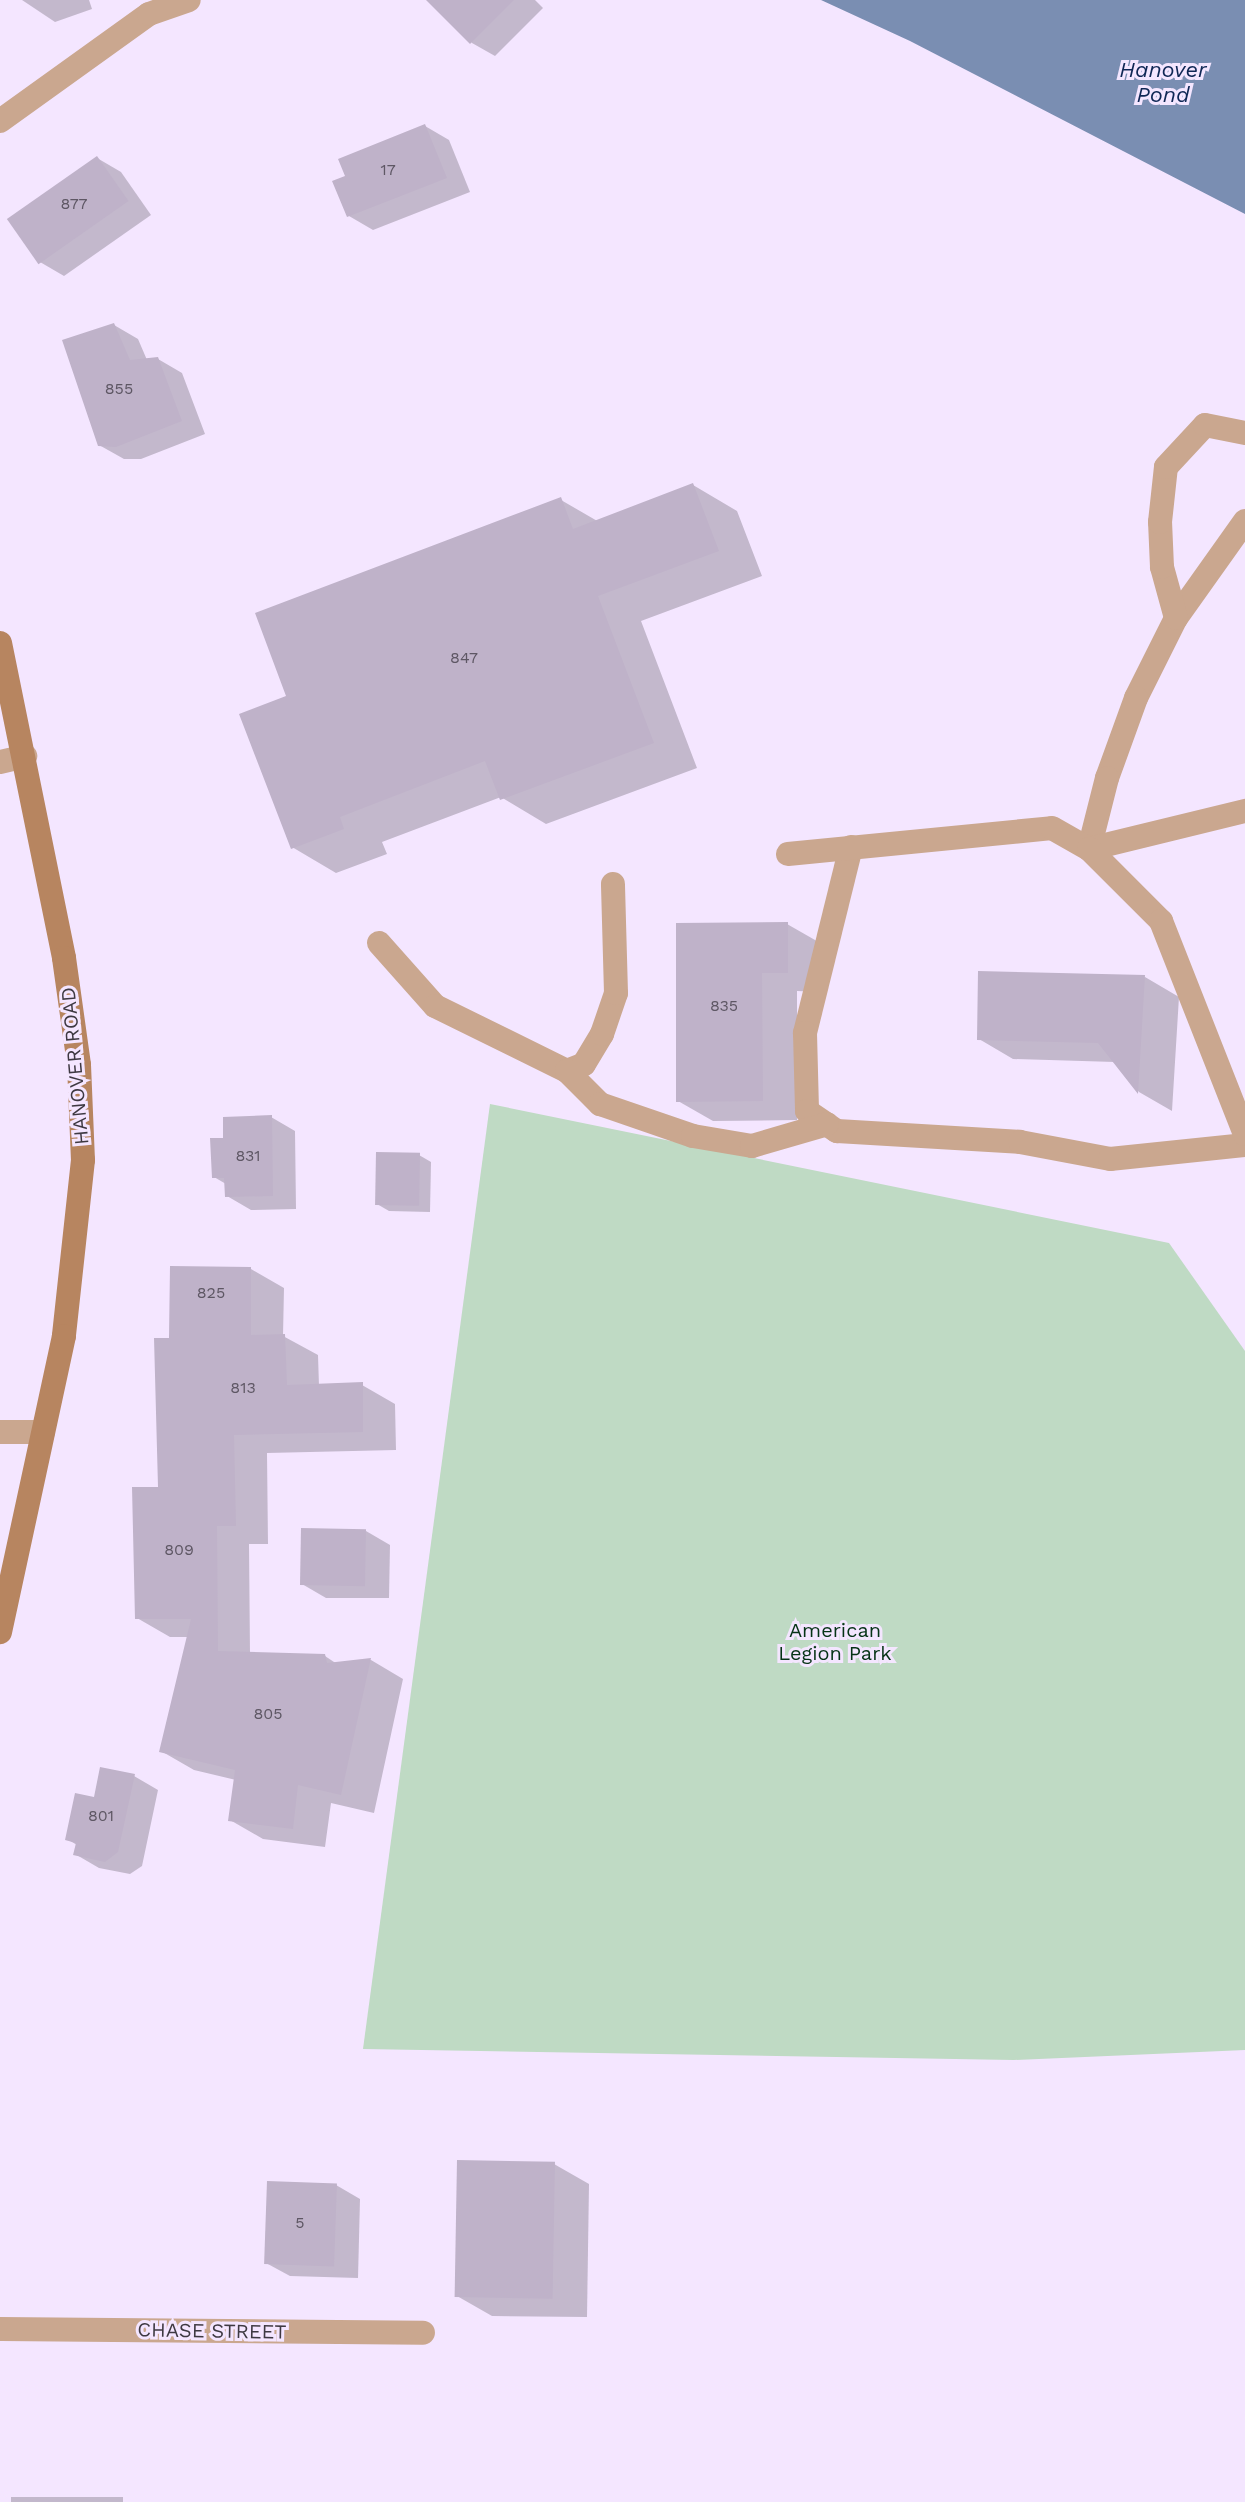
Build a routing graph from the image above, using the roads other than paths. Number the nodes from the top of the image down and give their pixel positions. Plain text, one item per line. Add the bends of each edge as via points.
1 (189, 0) edge
2 (0, 121) edge
3 (1245, 433) edge
4 (1245, 521) edge
5 (1176, 618) junction
6 (0, 643) edge
7 (25, 756) junction
8 (0, 762) edge
9 (1245, 811) edge
10 (851, 847) junction
11 (1089, 849) junction
12 (788, 854) dead end
13 (613, 884) dead end
14 (379, 943) dead end
15 (567, 1071) junction
16 (827, 1124) junction
17 (1245, 1134) edge
18 (1245, 1145) edge
19 (0, 1432) edge
20 (43, 1432) junction
21 (0, 1632) edge
22 (0, 2329) edge
23 (423, 2333) dead end

1 - 2 street via 149,14
3 - 5 street via 1205,425 1166,467 1162,567
4 - 5 street
5 - 11 street via 1136,698
6 - 7 main road, HANOVER ROAD
7 - 8 street
7 - 20 main road, HANOVER ROAD via 64,958 79,1065 83,1160 76,1257
9 - 11 street
10 - 11 street via 1052,828
10 - 12 street
10 - 16 street via 805,1033 807,1111
11 - 17 street via 1161,921
13 - 15 street via 616,993 602,1034 584,1064
14 - 15 street via 435,1006
15 - 16 street via 600,1104 693,1136 752,1146
16 - 18 street via 837,1131 1020,1142 1110,1159
19 - 20 street
20 - 21 main road, HANOVER ROAD
22 - 23 street, CHASE STREET

